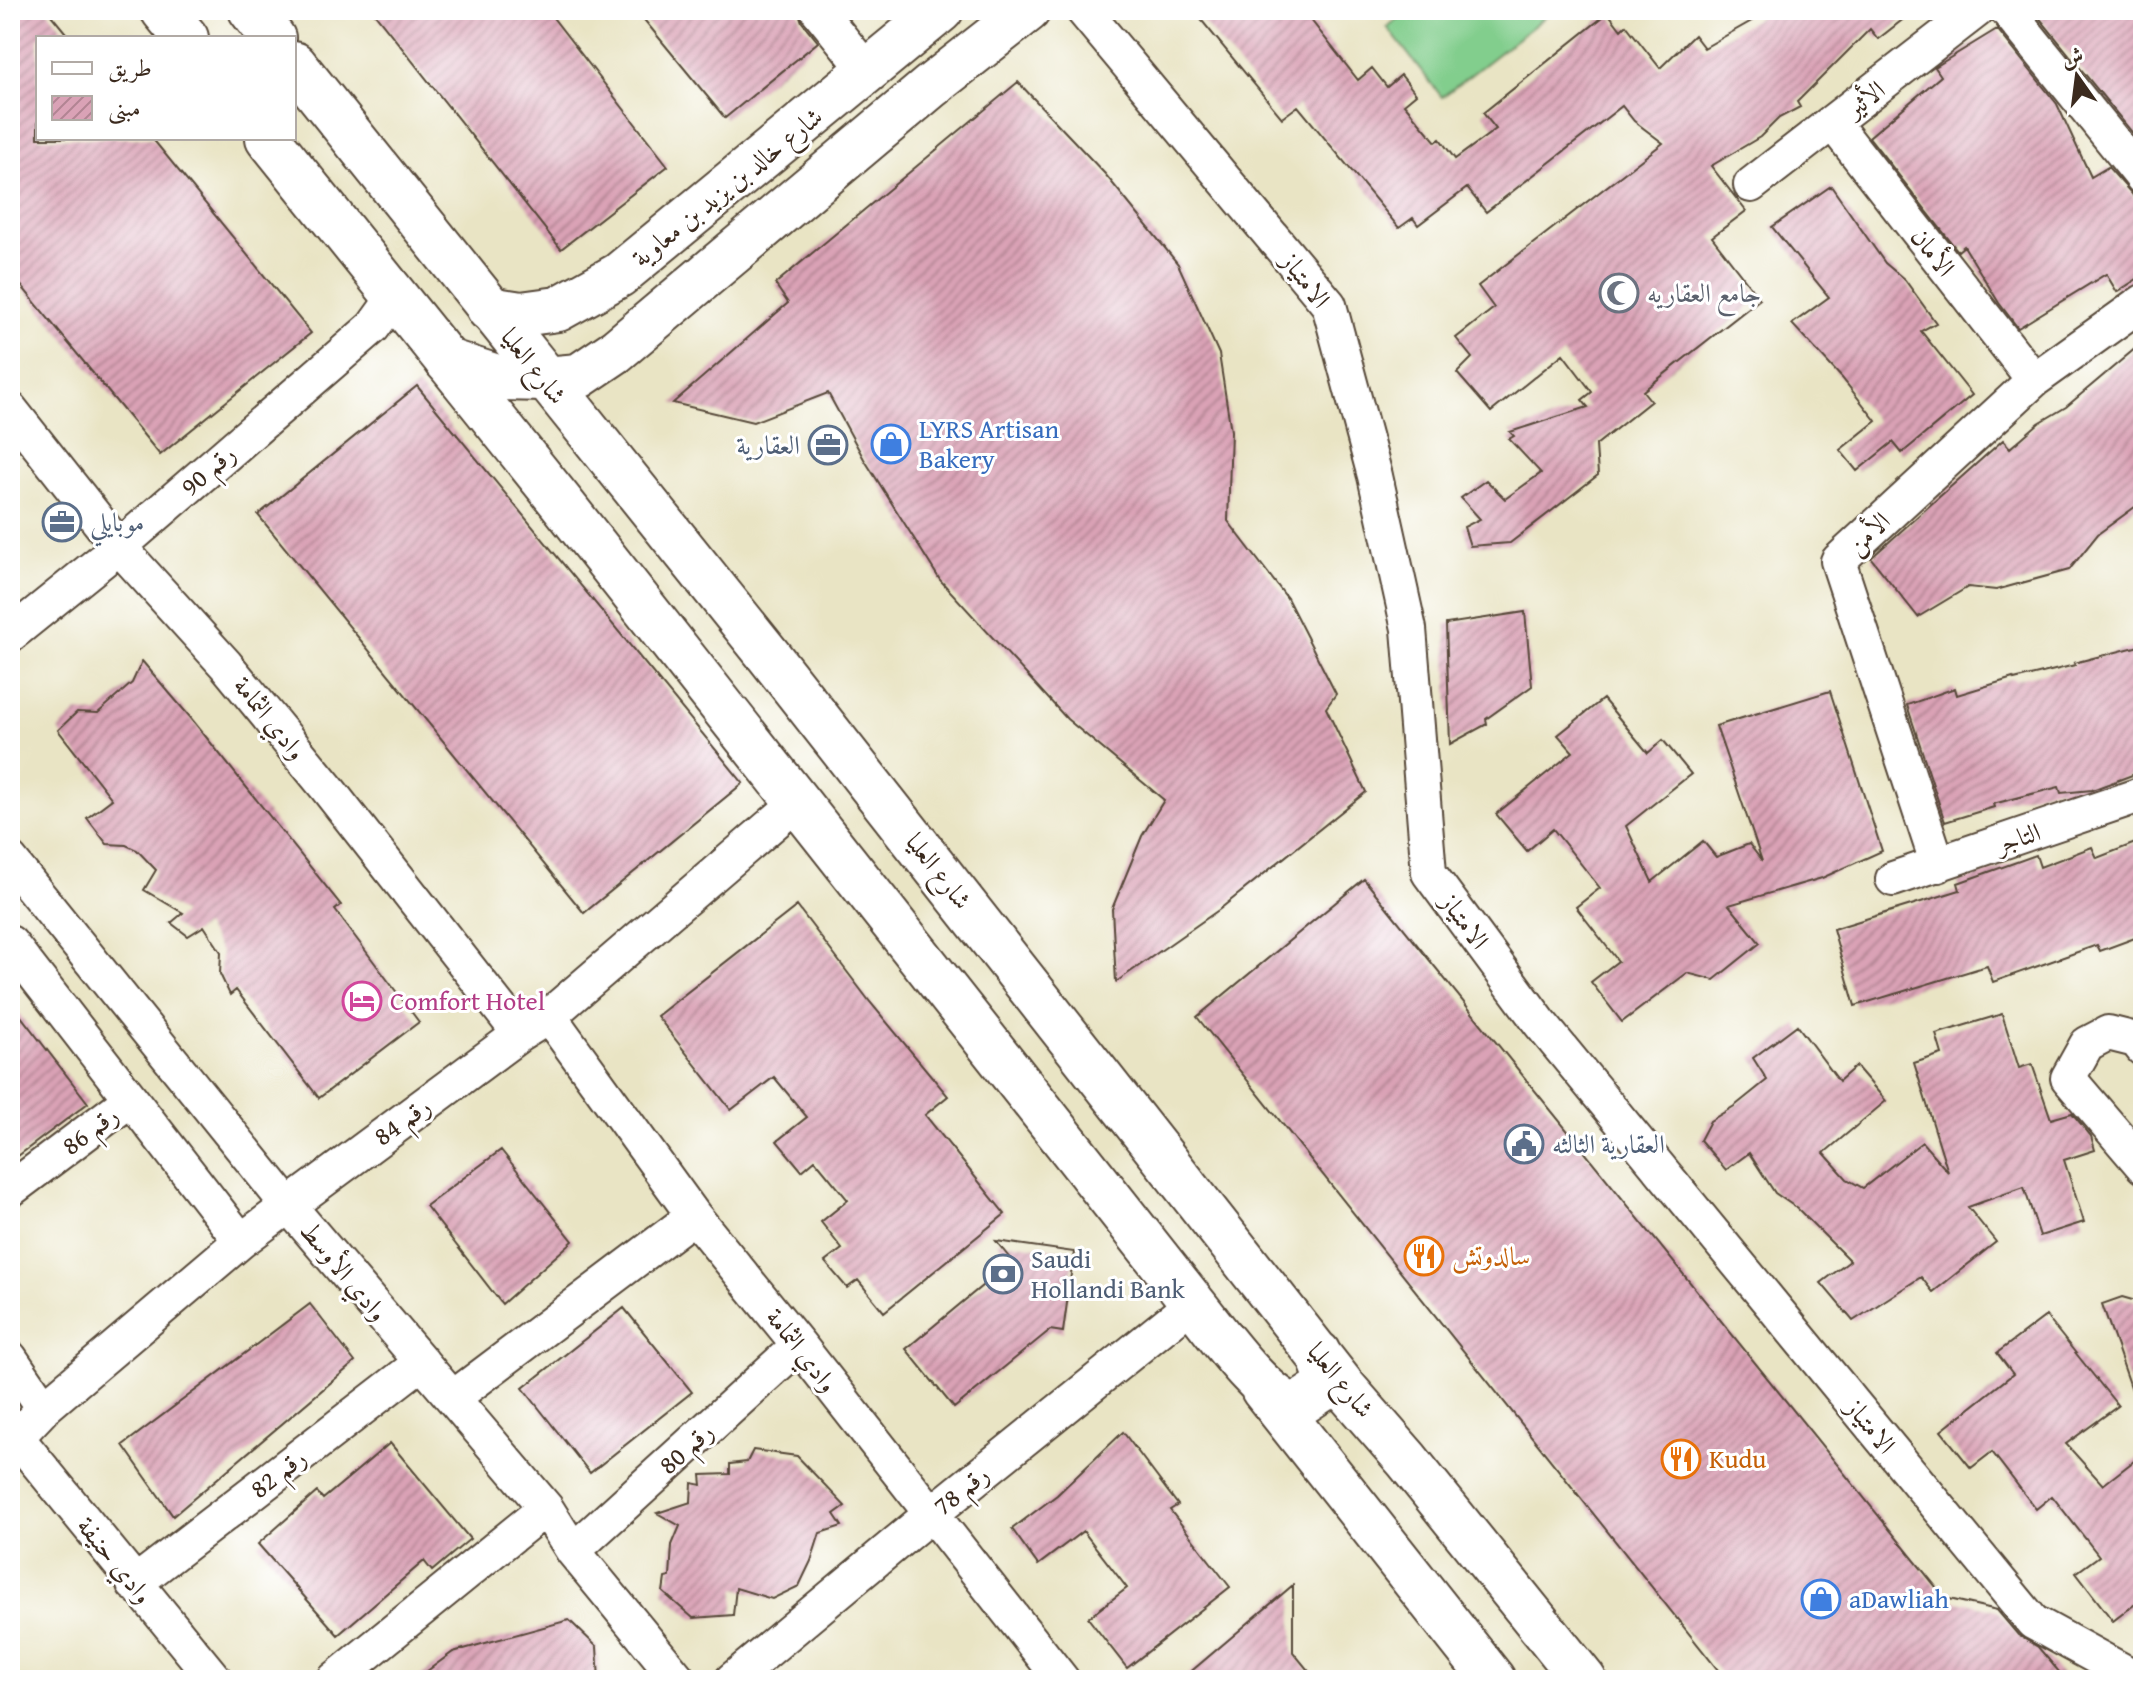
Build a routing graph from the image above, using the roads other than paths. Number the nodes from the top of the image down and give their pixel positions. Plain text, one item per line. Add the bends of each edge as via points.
1 (163, 10) edge
2 (251, 10) edge
3 (818, 10) edge
4 (941, 10) edge
5 (1028, 10) edge
6 (1083, 10) edge
7 (1977, 10) edge
8 (2007, 10) edge
9 (184, 36) edge
10 (271, 36) edge
11 (296, 67) edge
12 (868, 72) junction
13 (1833, 123) junction
14 (270, 140) edge
15 (2143, 178) edge
16 (1751, 185) dead end
17 (619, 275) junction
18 (396, 295) junction
19 (2143, 302) edge
20 (489, 309) junction
21 (650, 320) junction
22 (447, 361) junction
23 (545, 379) junction
24 (2034, 380) junction
25 (10, 409) edge
26 (119, 547) junction
27 (10, 635) edge
28 (2143, 794) edge
29 (798, 802) junction
30 (10, 860) edge
31 (1938, 865) junction
32 (1893, 879) dead end
33 (10, 943) edge
34 (535, 1025) junction
35 (2143, 1049) edge
36 (131, 1099) junction
37 (2143, 1166) edge
38 (10, 1190) edge
39 (288, 1205) junction
40 (694, 1216) junction
41 (241, 1241) junction
42 (1193, 1303) junction
43 (799, 1345) junction
44 (10, 1358) edge
45 (422, 1362) junction
46 (1322, 1364) junction
47 (1252, 1374) junction
48 (454, 1397) junction
49 (44, 1408) junction
50 (14, 1441) edge
51 (546, 1508) junction
52 (930, 1515) junction
53 (573, 1551) junction
54 (134, 1584) junction
55 (215, 1680) edge
56 (334, 1680) edge
57 (679, 1680) edge
58 (732, 1680) edge
59 (1062, 1680) edge
60 (1493, 1680) edge
61 (1584, 1680) edge
62 (2139, 1680) edge

1 - 9 main road
2 - 10 main road
3 - 12 street
4 - 12 main road, شارع خالد بن يزيد بن معاوية
5 - 21 main road, شارع خالد بن يزيد بن معاوية
6 - 62 street, الامتياز via 1329,305 1409,629 1429,873 1540,1023 2033,1622
7 - 13 street, الأثير
8 - 15 street
11 - 20 main road, شارع العليا
12 - 17 main road, شارع خالد بن يزيد بن معاوية
13 - 16 street, الأثير
13 - 24 street, الأمان
14 - 18 main road, شارع العليا
17 - 20 main road, شارع خالد بن يزيد بن معاوية via 558,309 521,314
17 - 21 main road via 617,291 623,305
18 - 22 main road, شارع العليا
18 - 26 street, رقم 90 via 373,327
19 - 24 street, الأمن
20 - 23 main road, شارع العليا
21 - 23 main road, شارع خالد بن يزيد بن معاوية via 579,376
22 - 23 main road, شارع خالد بن يزيد بن معاوية via 500,378
22 - 29 main road, شارع العليا
23 - 46 main road, شارع العليا
24 - 31 street, الأمن via 1838,561
25 - 26 street, وادي الثمامة
26 - 27 street, رقم 90
26 - 34 street, وادي الثمامة
28 - 31 street, التاجر
29 - 34 street, رقم 84
29 - 42 main road, شارع العليا
30 - 39 street, وادي الأوسط
31 - 32 street, التاجر
33 - 36 street
34 - 39 street, رقم 84
34 - 40 street, وادي الثمامة
35 - 37 street via 2136,1040 2108,1033 2087,1044 2068,1078
36 - 38 street, رقم 86
36 - 41 street
39 - 41 street, رقم 84
39 - 45 street, وادي الأوسط
40 - 43 street, وادي الثمامة
40 - 48 street
41 - 49 street, رقم 84
42 - 47 main road, شارع العليا
42 - 52 street, رقم 78
43 - 52 street, وادي الثمامة
43 - 53 street, رقم 80
44 - 49 street
45 - 48 street, وادي الأوسط
45 - 54 street, رقم 82
46 - 47 main road, شارع العليا via 1324,1388 1295,1407 1278,1399
46 - 61 main road, شارع العليا
47 - 60 main road, شارع العليا
48 - 51 street, وادي الأوسط
49 - 50 street, رقم 84
50 - 54 street, وادي حنيفة
51 - 53 street, وادي الأوسط
51 - 56 street
52 - 58 street, رقم 78
52 - 59 street, وادي الثمامة
53 - 57 street, وادي الأوسط
54 - 55 street, وادي حنيفة

